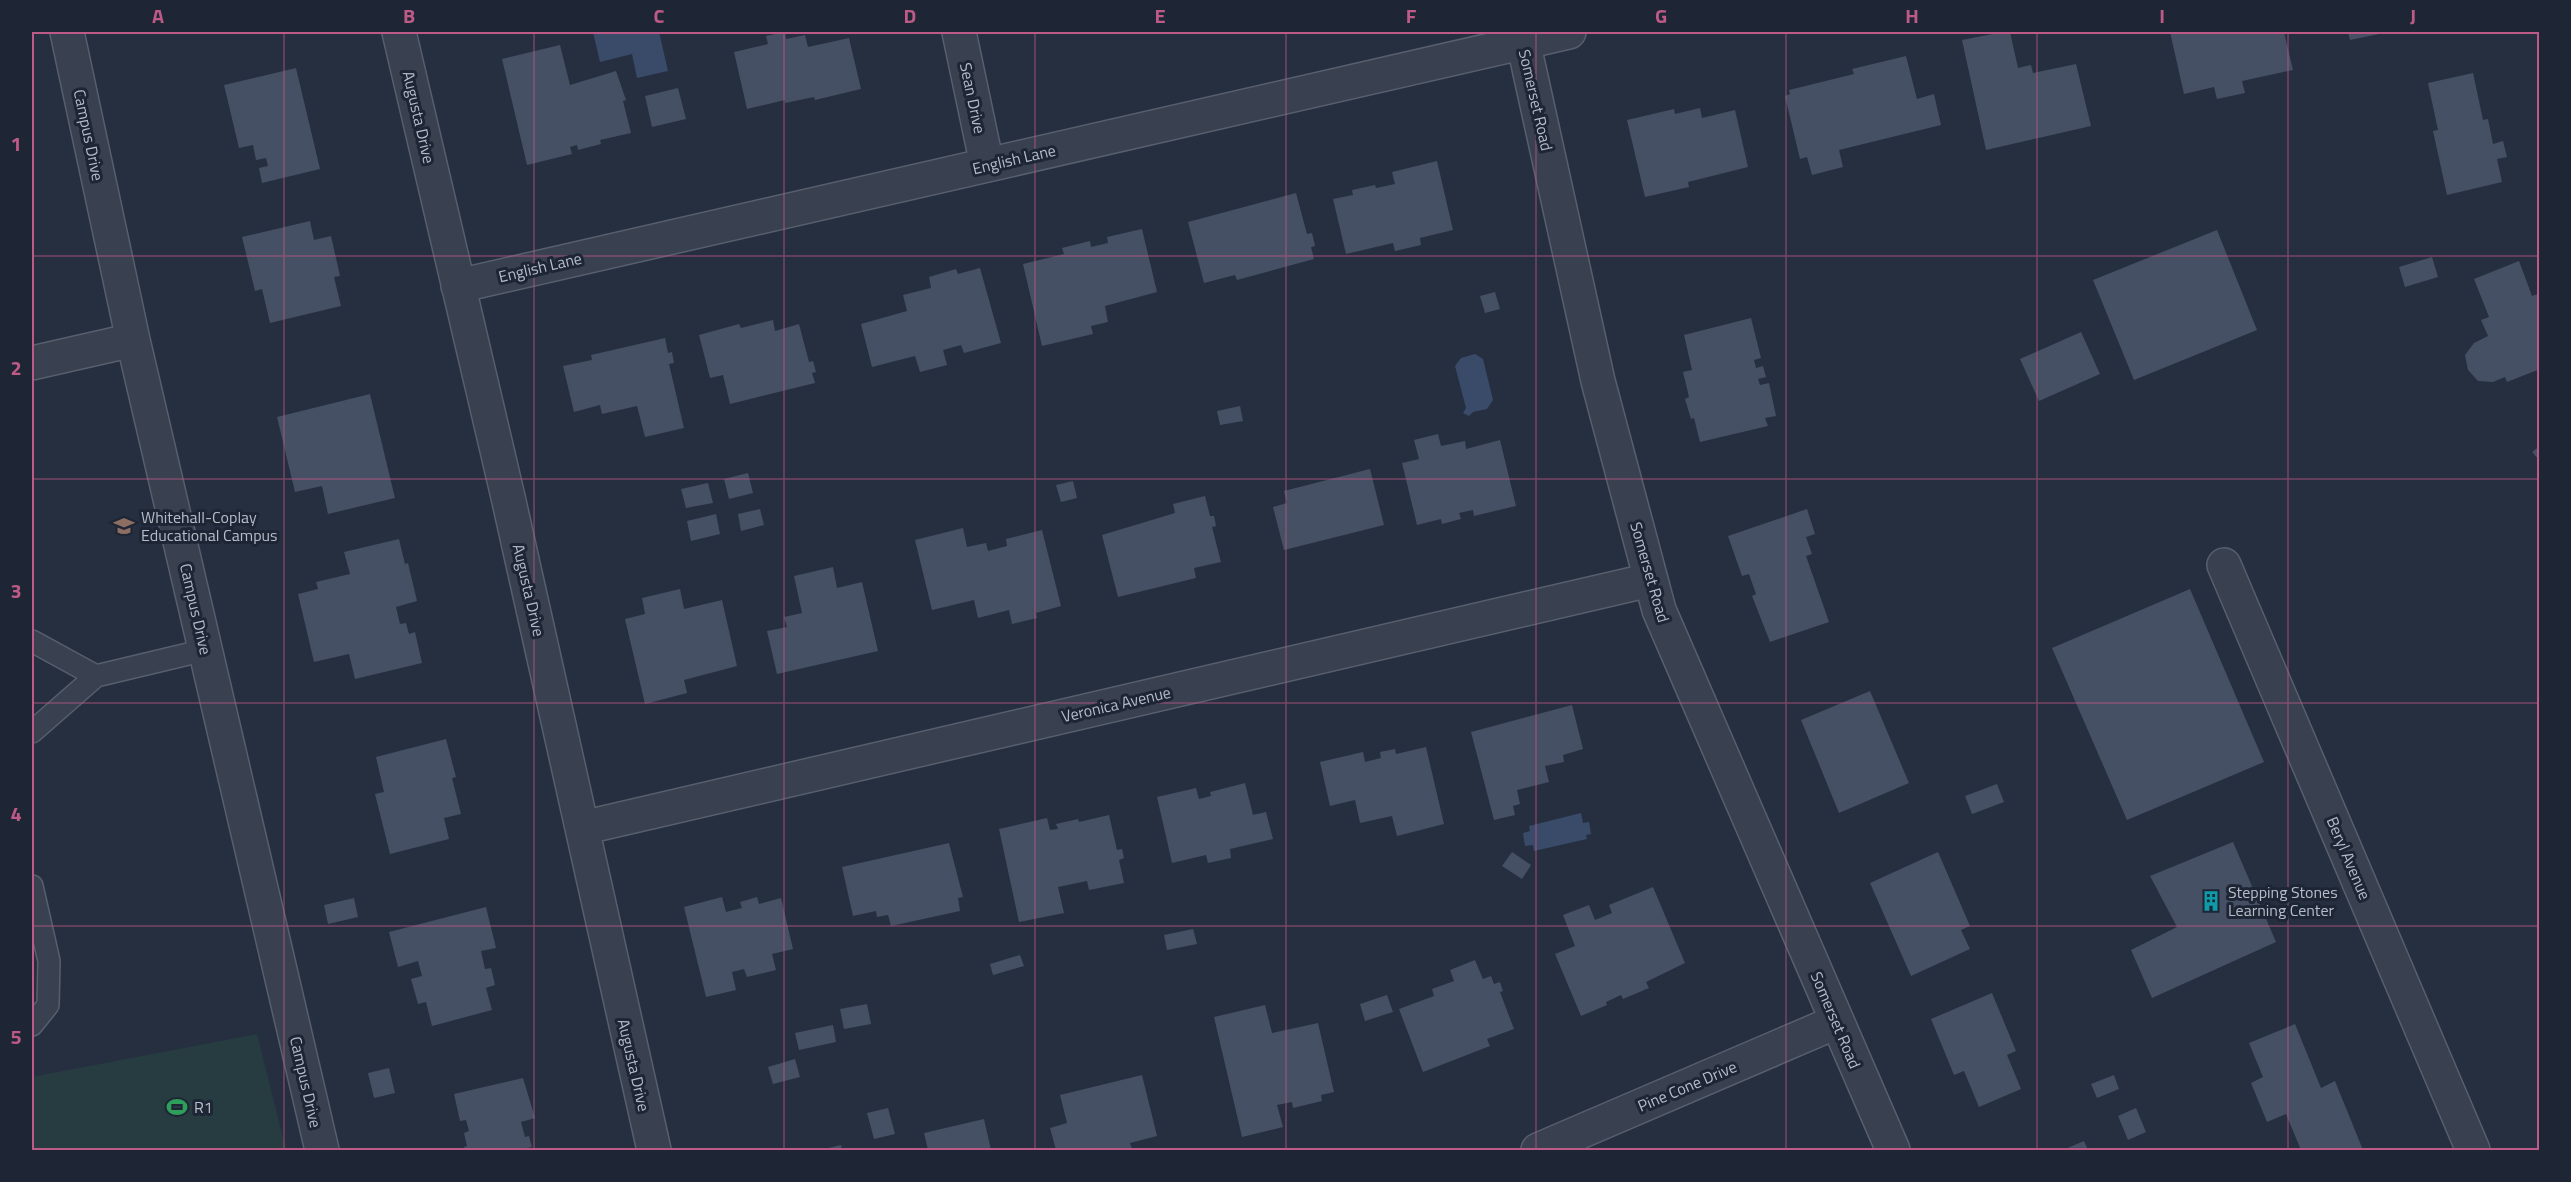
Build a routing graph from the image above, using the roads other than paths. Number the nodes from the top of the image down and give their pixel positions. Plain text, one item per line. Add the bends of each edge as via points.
1 (67, 32) edge
2 (399, 32) edge
3 (959, 32) edge
4 (1569, 32) edge
5 (1522, 37) edge
6 (987, 165) junction
7 (458, 286) junction
8 (133, 340) junction
9 (32, 363) edge
10 (2224, 565) dead end
11 (1650, 580) junction
12 (32, 641) edge
13 (205, 650) junction
14 (96, 676) junction
15 (32, 732) edge
16 (582, 828) junction
17 (32, 886) edge
18 (1836, 1022) junction
19 (32, 1025) edge
20 (322, 1150) edge
21 (654, 1150) edge
22 (1539, 1150) edge
23 (1893, 1150) edge
24 (2473, 1150) edge

1 - 8 street, Campus Drive
2 - 7 street, Augusta Drive
3 - 6 street, Sean Drive
4 - 5 street, English Lane
5 - 6 street, English Lane
5 - 11 street, Somerset Road via 1598,381
6 - 7 street, English Lane
7 - 16 street, Augusta Drive
8 - 9 street
8 - 13 street, Campus Drive
10 - 24 street, Beryl Avenue
11 - 16 street, Veronica Avenue
11 - 18 street, Somerset Road via 1659,610
12 - 14 lane
13 - 14 lane
13 - 20 street, Campus Drive
14 - 15 lane
16 - 21 street, Augusta Drive
17 - 19 lane via 49,961 48,1005
18 - 22 street, Pine Cone Drive
18 - 23 street, Somerset Road

